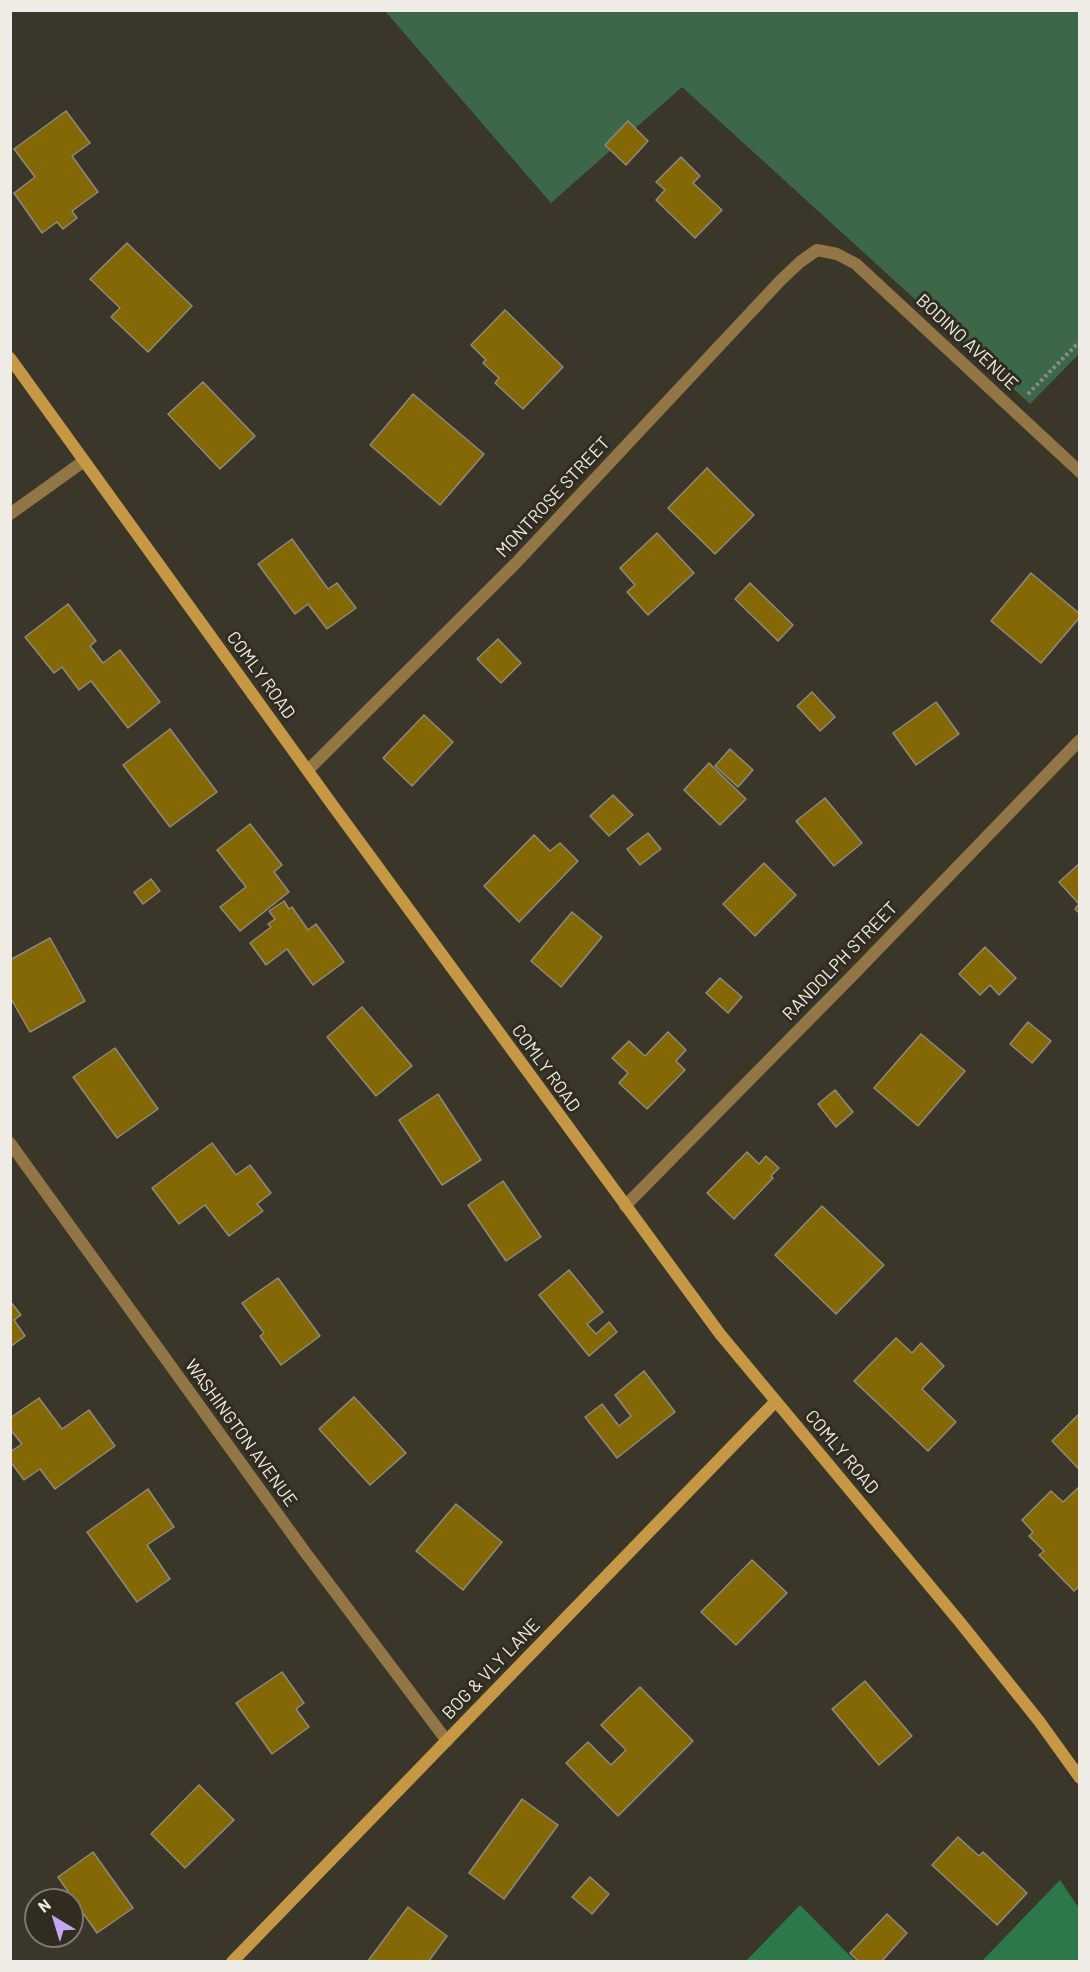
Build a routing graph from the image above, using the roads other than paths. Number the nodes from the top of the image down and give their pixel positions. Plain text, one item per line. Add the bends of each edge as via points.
1 (823, 251) joint
2 (10, 358) edge
3 (84, 461) junction
4 (1080, 471) edge
5 (10, 514) edge
6 (1080, 740) edge
7 (308, 770) junction
8 (10, 1143) edge
9 (625, 1206) junction
10 (776, 1401) junction
11 (447, 1741) junction
12 (1080, 1778) edge
13 (232, 1962) edge

1 - 4 street, BODINO AVENUE via 856,264
1 - 7 street, MONTROSE STREET via 817,250 780,281 516,563
2 - 3 main road, COMLY ROAD
3 - 5 street
3 - 7 main road, COMLY ROAD
6 - 9 street, RANDOLPH STREET
7 - 9 main road, COMLY ROAD
8 - 11 street, WASHINGTON AVENUE via 305,1552
9 - 10 main road, COMLY ROAD via 720,1334
10 - 11 main road, BOG & VLY LANE
10 - 12 main road, COMLY ROAD via 959,1621
11 - 13 main road, BOG & VLY LANE

